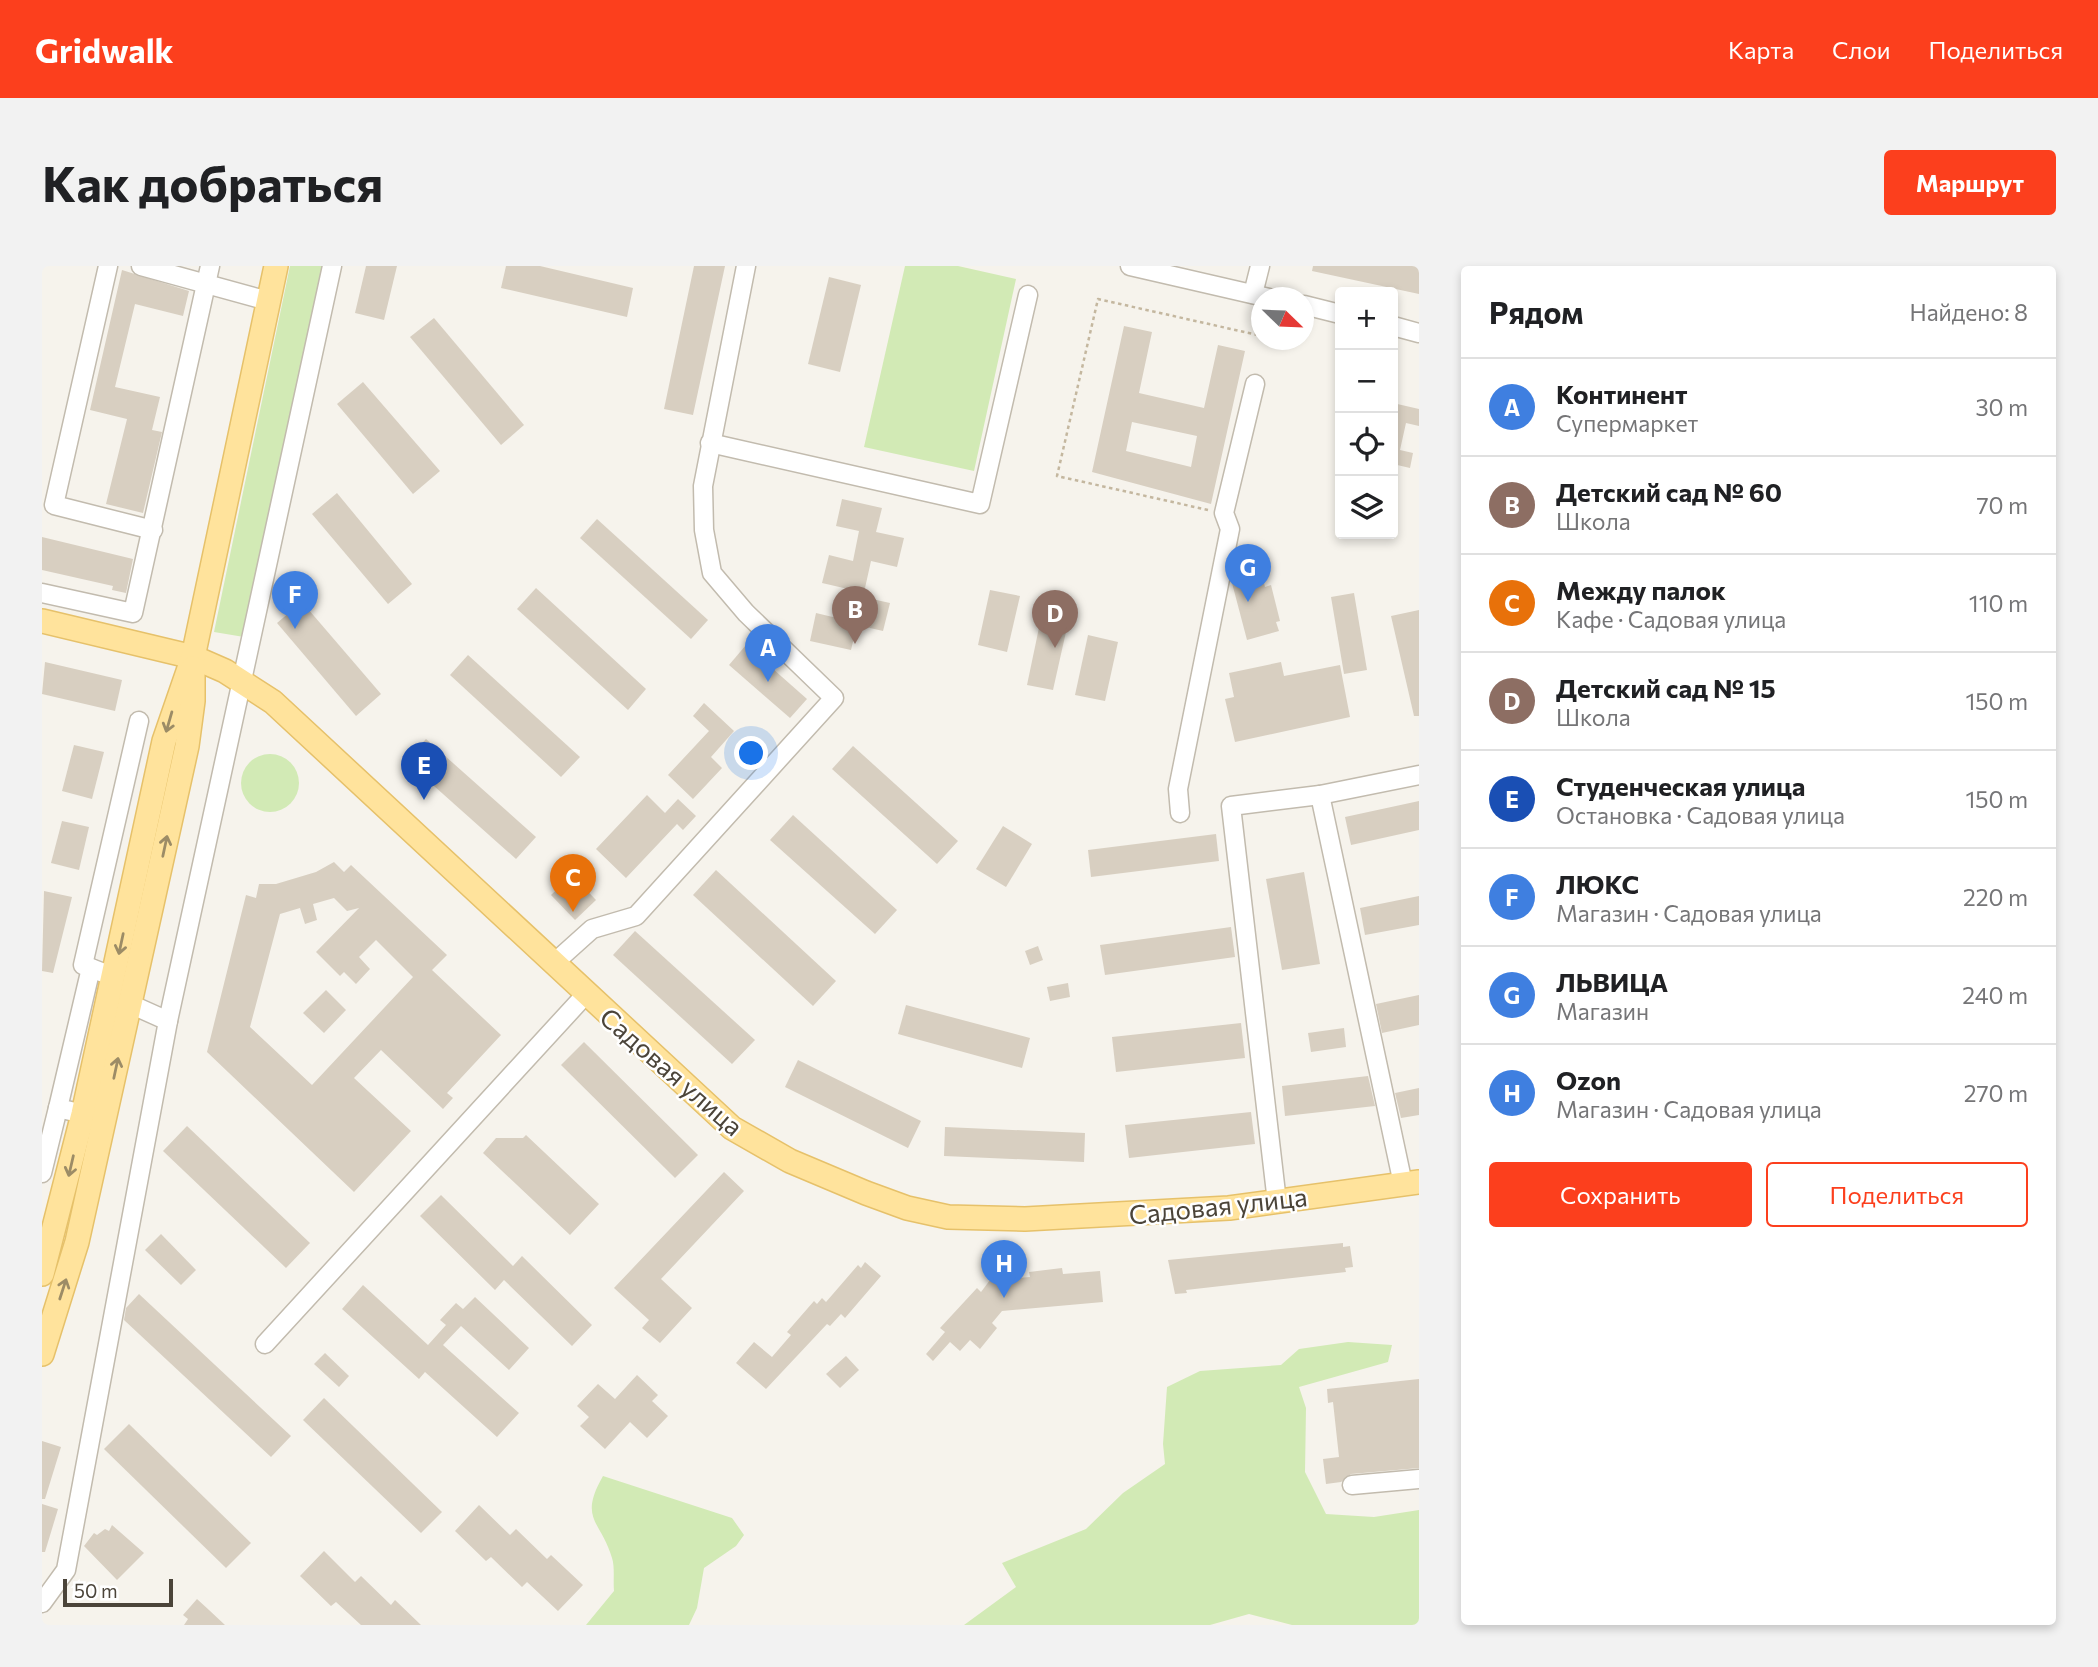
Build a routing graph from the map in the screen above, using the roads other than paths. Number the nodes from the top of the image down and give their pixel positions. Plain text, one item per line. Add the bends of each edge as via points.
1 (108, 266) edge
2 (141, 266) edge
3 (210, 266) edge
4 (276, 266) edge
5 (332, 266) edge
6 (746, 266) edge
7 (1130, 266) edge
8 (1260, 266) edge
9 (206, 285) junction
10 (1261, 287) edge
11 (1251, 294) edge
12 (1028, 295) dead end
13 (268, 302) junction
14 (1314, 308) edge
15 (1335, 313) edge
16 (1398, 327) edge
17 (1419, 332) edge
18 (1255, 384) dead end
19 (710, 443) junction
20 (48, 504) edge
21 (153, 530) junction
22 (42, 593) edge
23 (42, 621) edge
24 (192, 657) junction
25 (241, 680) junction
26 (139, 721) dead end
27 (1419, 775) edge
28 (1321, 795) junction
29 (1180, 813) dead end
30 (553, 964) junction
31 (91, 968) junction
32 (114, 977) junction
33 (586, 994) junction
34 (130, 1004) junction
35 (168, 1021) junction
36 (58, 1108) junction
37 (83, 1114) junction
38 (42, 1173) edge
39 (1411, 1183) edge
40 (1277, 1202) junction
41 (42, 1274) edge
42 (265, 1344) dead end
43 (42, 1354) edge
44 (1419, 1479) edge
45 (1352, 1485) dead end
46 (42, 1603) edge

1 - 20 street
2 - 9 street
3 - 9 street
4 - 13 main road
5 - 25 street
6 - 19 street
7 - 11 street
8 - 10 street
9 - 13 street
9 - 21 street
12 - 19 street via 980,504
13 - 24 main road
14 - 15 street
16 - 17 street
18 - 29 street via 1224,513 1230,529 1178,789
19 - 30 street via 703,486 704,530 712,573 834,698 636,916 592,929
20 - 21 street
21 - 22 street via 133,613
23 - 24 main road, Садовая улица
24 - 25 main road, Садовая улица
24 -> 32 main road via 164,741
34 -> 24 main road via 187,746
25 - 30 main road, Садовая улица via 273,702
25 - 35 street
26 - 31 street via 83,965
27 - 28 street
28 - 39 street
28 - 40 street via 1231,806
30 - 33 main road, Садовая улица
31 - 32 street
31 - 36 street
32 - 37 main road
33 - 40 main road, Садовая улица via 732,1128 790,1161 907,1208 948,1217 1025,1219
33 - 42 street
34 - 35 street
43 -> 34 main road via 77,1242
35 - 46 street via 66,1570
36 - 37 street
36 - 38 street
37 -> 41 main road
39 - 40 main road, Садовая улица
44 - 45 street

